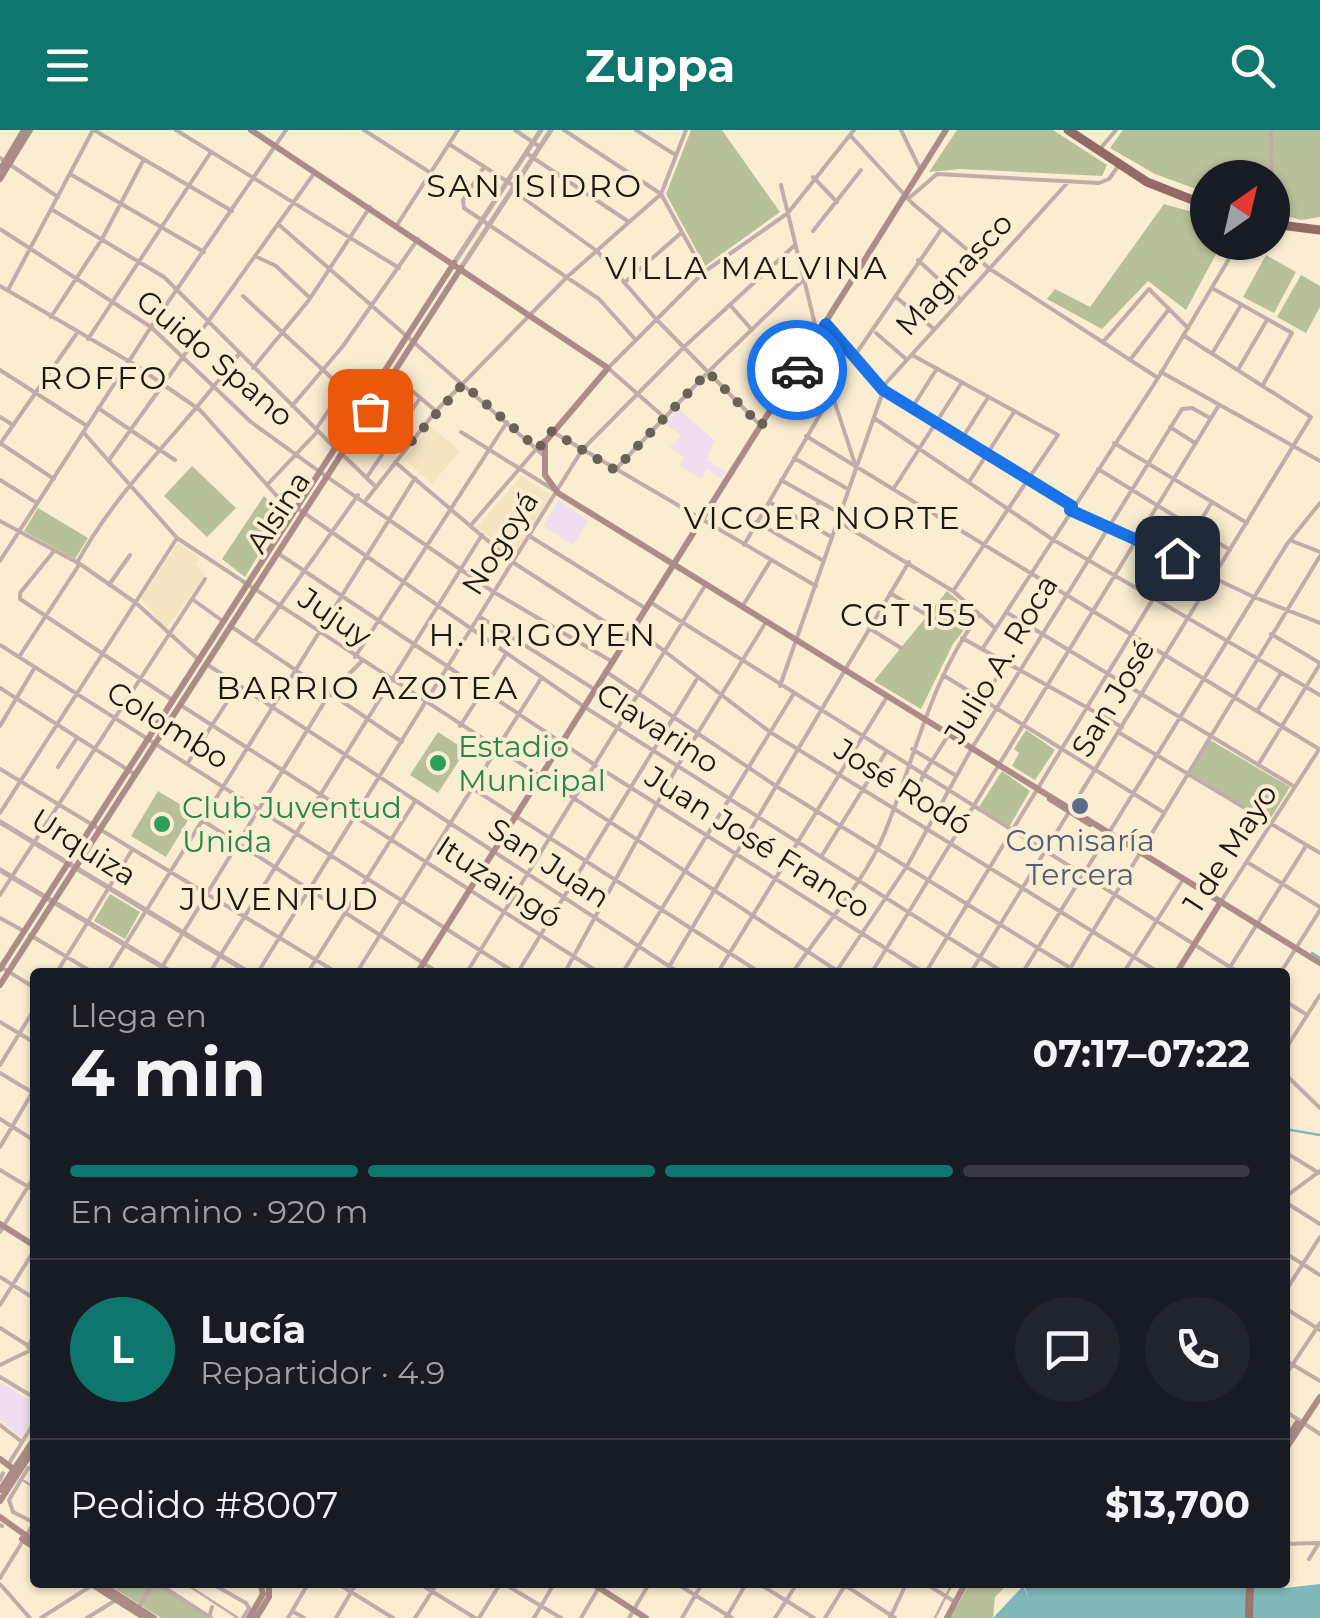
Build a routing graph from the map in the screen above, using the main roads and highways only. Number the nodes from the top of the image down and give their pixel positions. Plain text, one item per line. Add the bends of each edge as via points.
1 (27, 130) edge
2 (251, 130) edge
3 (948, 130) edge
4 (1065, 130) edge
5 (5, 161) edge
6 (0, 170) edge
7 (0, 179) edge
8 (1190, 199) edge
9 (1290, 226) edge
10 (1320, 230) edge
11 (458, 266) junction
12 (673, 564) junction
13 (1220, 903) junction
14 (1320, 964) edge
15 (419, 968) edge
16 (1180, 968) edge
17 (2, 969) edge
18 (0, 985) edge
19 (1, 1228) edge
20 (30, 1244) edge
21 (1320, 1385) edge
22 (1320, 1396) edge
23 (1301, 1422) junction
24 (1290, 1436) edge
25 (1290, 1441) edge
26 (30, 1445) edge
27 (30, 1452) edge
28 (0, 1459) edge
29 (10, 1474) edge
30 (0, 1490) edge
31 (0, 1501) edge
32 (0, 1523) edge
33 (30, 1542) edge
34 (101, 1588) edge
35 (261, 1588) edge
36 (269, 1588) edge
37 (603, 1588) edge
38 (963, 1588) edge
39 (1250, 1588) edge
40 (137, 1610) junction
41 (632, 1614) edge
42 (145, 1618) edge
43 (154, 1618) edge
44 (247, 1618) edge
45 (646, 1618) edge
46 (947, 1618) edge
47 (1249, 1618) edge

1 - 5 main road
2 - 11 main road
3 - 12 main road
4 - 8 highway via 1147,182
5 - 6 main road
5 - 7 main road
9 - 10 highway
11 - 12 main road via 600,367 540,451 545,475 558,493
11 - 17 main road, Alsina
12 - 13 main road
12 - 15 main road
13 - 14 main road
13 - 16 main road, 1 de Mayo
17 - 18 main road, Alsina
19 - 20 main road
21 - 23 main road
22 - 23 main road
23 - 24 main road
23 - 25 main road
26 - 29 main road
27 - 29 main road
28 - 29 main road
29 - 30 main road
29 - 31 main road
32 - 33 main road
34 - 40 main road
35 - 44 main road via 262,1598
36 - 44 main road via 270,1598
37 - 41 main road
38 - 46 main road
39 - 47 main road
40 - 42 main road
40 - 43 main road
41 - 45 main road

